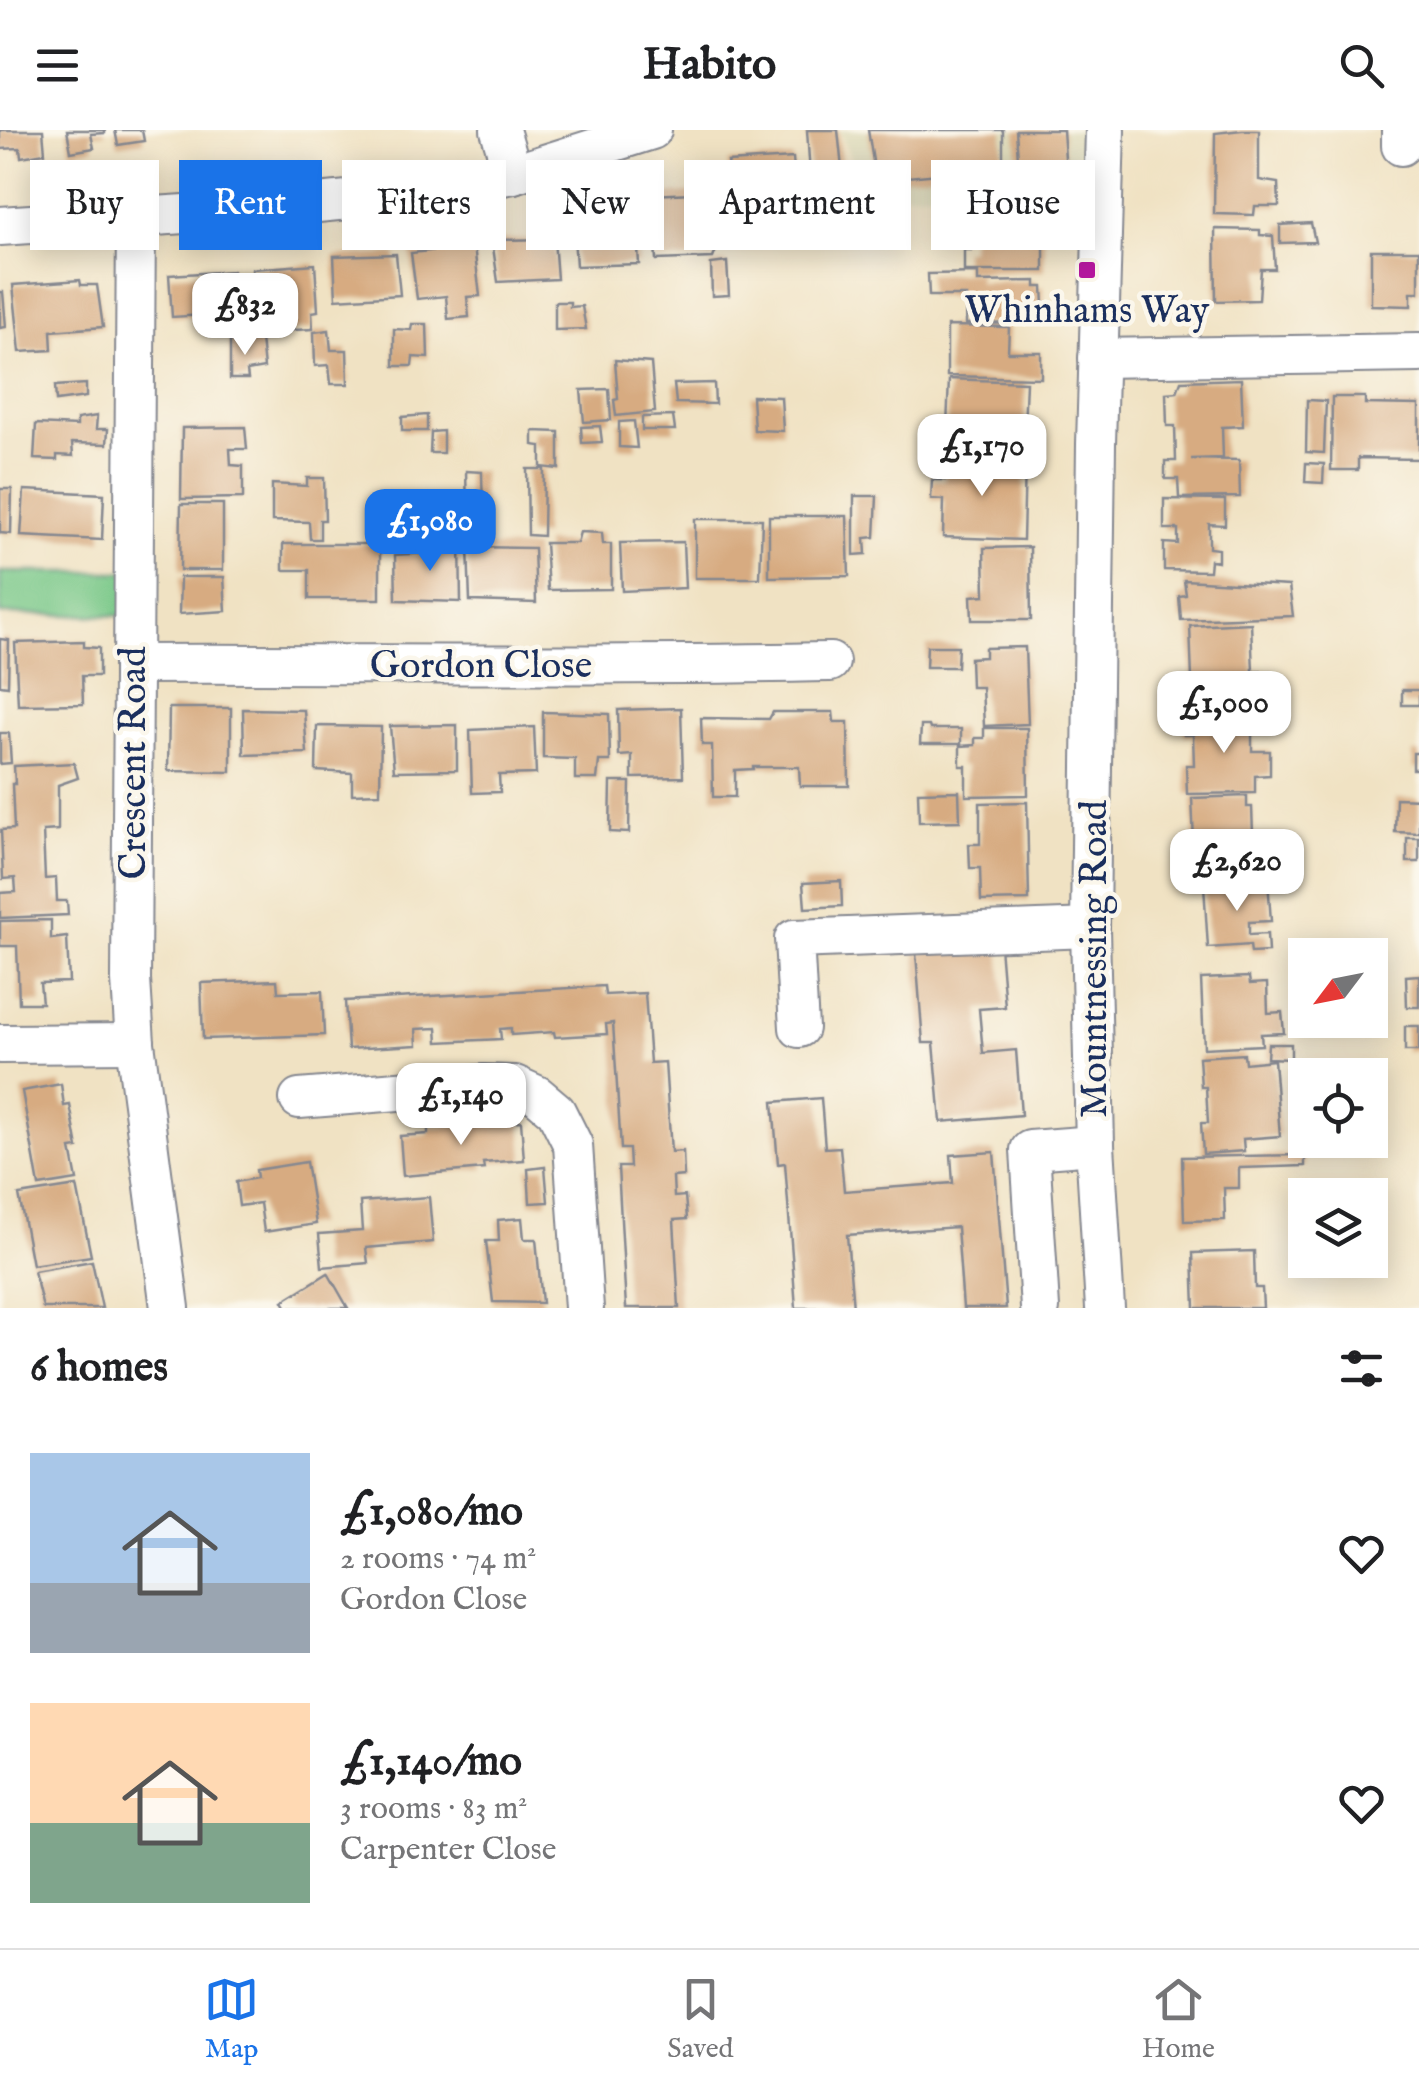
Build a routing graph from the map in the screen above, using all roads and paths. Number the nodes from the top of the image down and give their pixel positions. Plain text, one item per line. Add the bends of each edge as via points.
1 (500, 130) edge
2 (652, 130) edge
3 (1106, 130) edge
4 (513, 174) junction
5 (159, 215) edge
6 (30, 224) edge
7 (0, 226) edge
8 (136, 250) edge
9 (1419, 353) edge
10 (1098, 358) junction
11 (830, 662) dead end
12 (133, 664) junction
13 (1090, 928) junction
14 (798, 1028) dead end
15 (135, 1043) junction
16 (0, 1044) edge
17 (299, 1099) dead end
18 (1095, 1144) junction
19 (170, 1308) edge
20 (584, 1308) edge
21 (1040, 1308) edge
22 (1105, 1308) edge

1 - 4 street
2 - 4 street
3 - 10 street, Mountnessing Road
4 - 5 street via 358,199
6 - 7 street
8 - 12 street, Crescent Road
9 - 10 street
10 - 13 street, Mountnessing Road
11 - 12 street, Gordon Close
12 - 15 street, Crescent Road
13 - 14 street via 794,939
13 - 18 street, Mountnessing Road
15 - 16 street
15 - 19 street, Crescent Road
17 - 20 street via 484,1084 515,1085 537,1095 556,1111 573,1145
18 - 21 street via 1030,1150
18 - 22 street, Mountnessing Road

